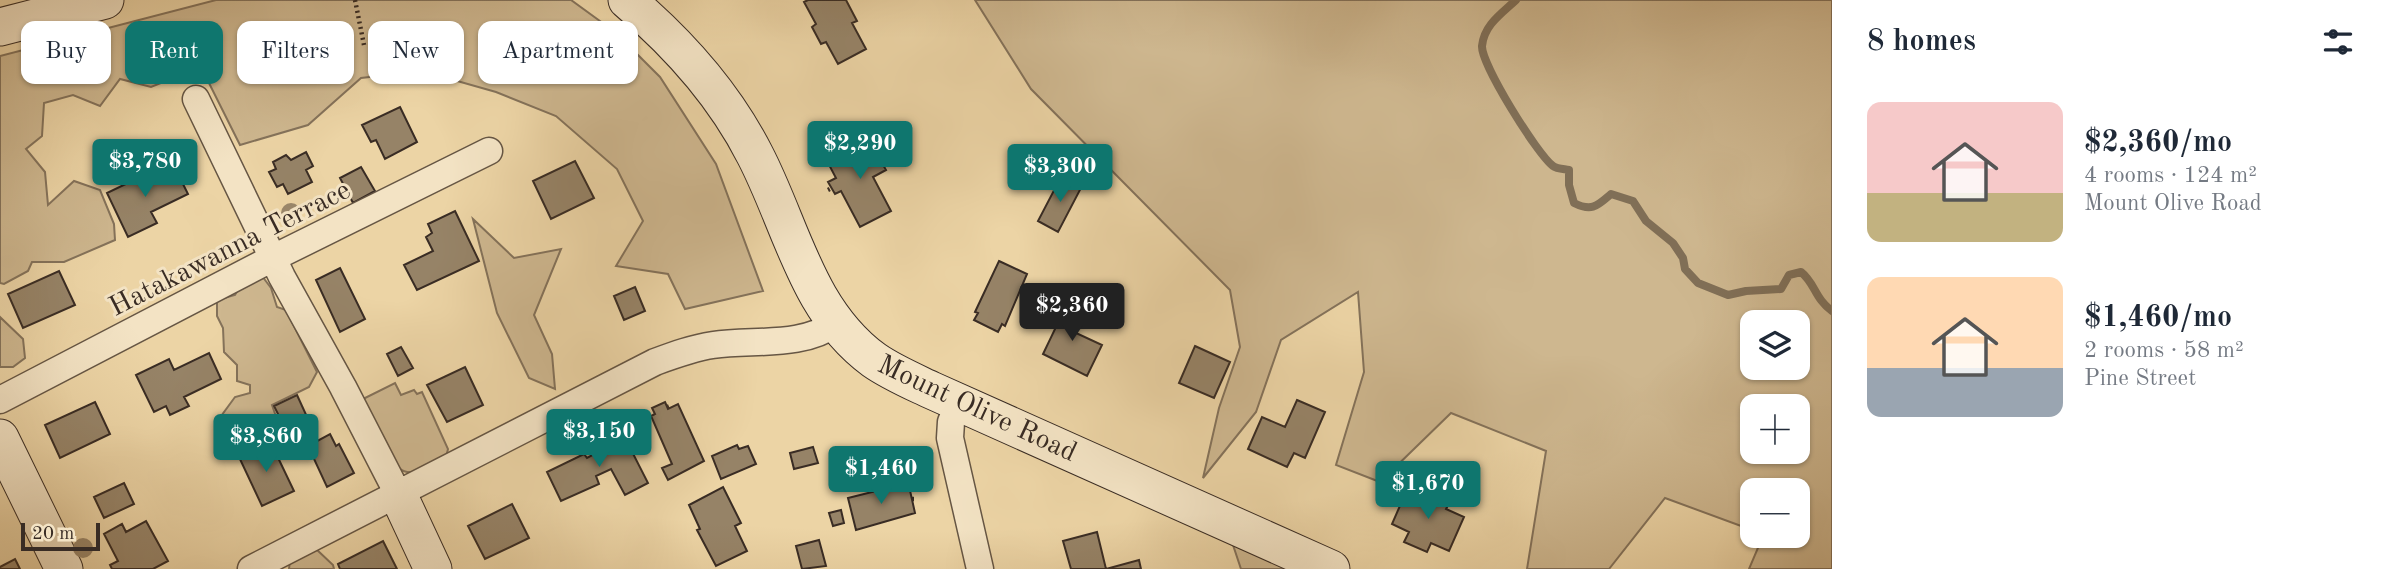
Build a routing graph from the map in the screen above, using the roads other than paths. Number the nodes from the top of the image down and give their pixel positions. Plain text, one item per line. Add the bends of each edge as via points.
1 (105, 0) edge
2 (627, 0) edge
3 (0, 27) edge
4 (196, 99) dead end
5 (489, 151) dead end
6 (273, 258) junction
7 (836, 323) junction
8 (0, 400) edge
9 (959, 402) junction
10 (0, 438) edge
11 (398, 494) junction
12 (64, 569) edge
13 (251, 569) edge
14 (433, 569) edge
15 (980, 569) edge
16 (1331, 569) edge

1 - 3 street
2 - 7 street, Mount Olive Road via 694,64 739,127 813,287
4 - 6 street
5 - 6 street, Hatakawanna Terrace
6 - 8 street, Hatakawanna Terrace
6 - 11 street
7 - 9 street, Mount Olive Road via 883,366
7 - 11 street via 804,338 712,345 655,362
9 - 15 street via 950,438
9 - 16 street, Mount Olive Road
10 - 12 street
11 - 13 street
11 - 14 street

